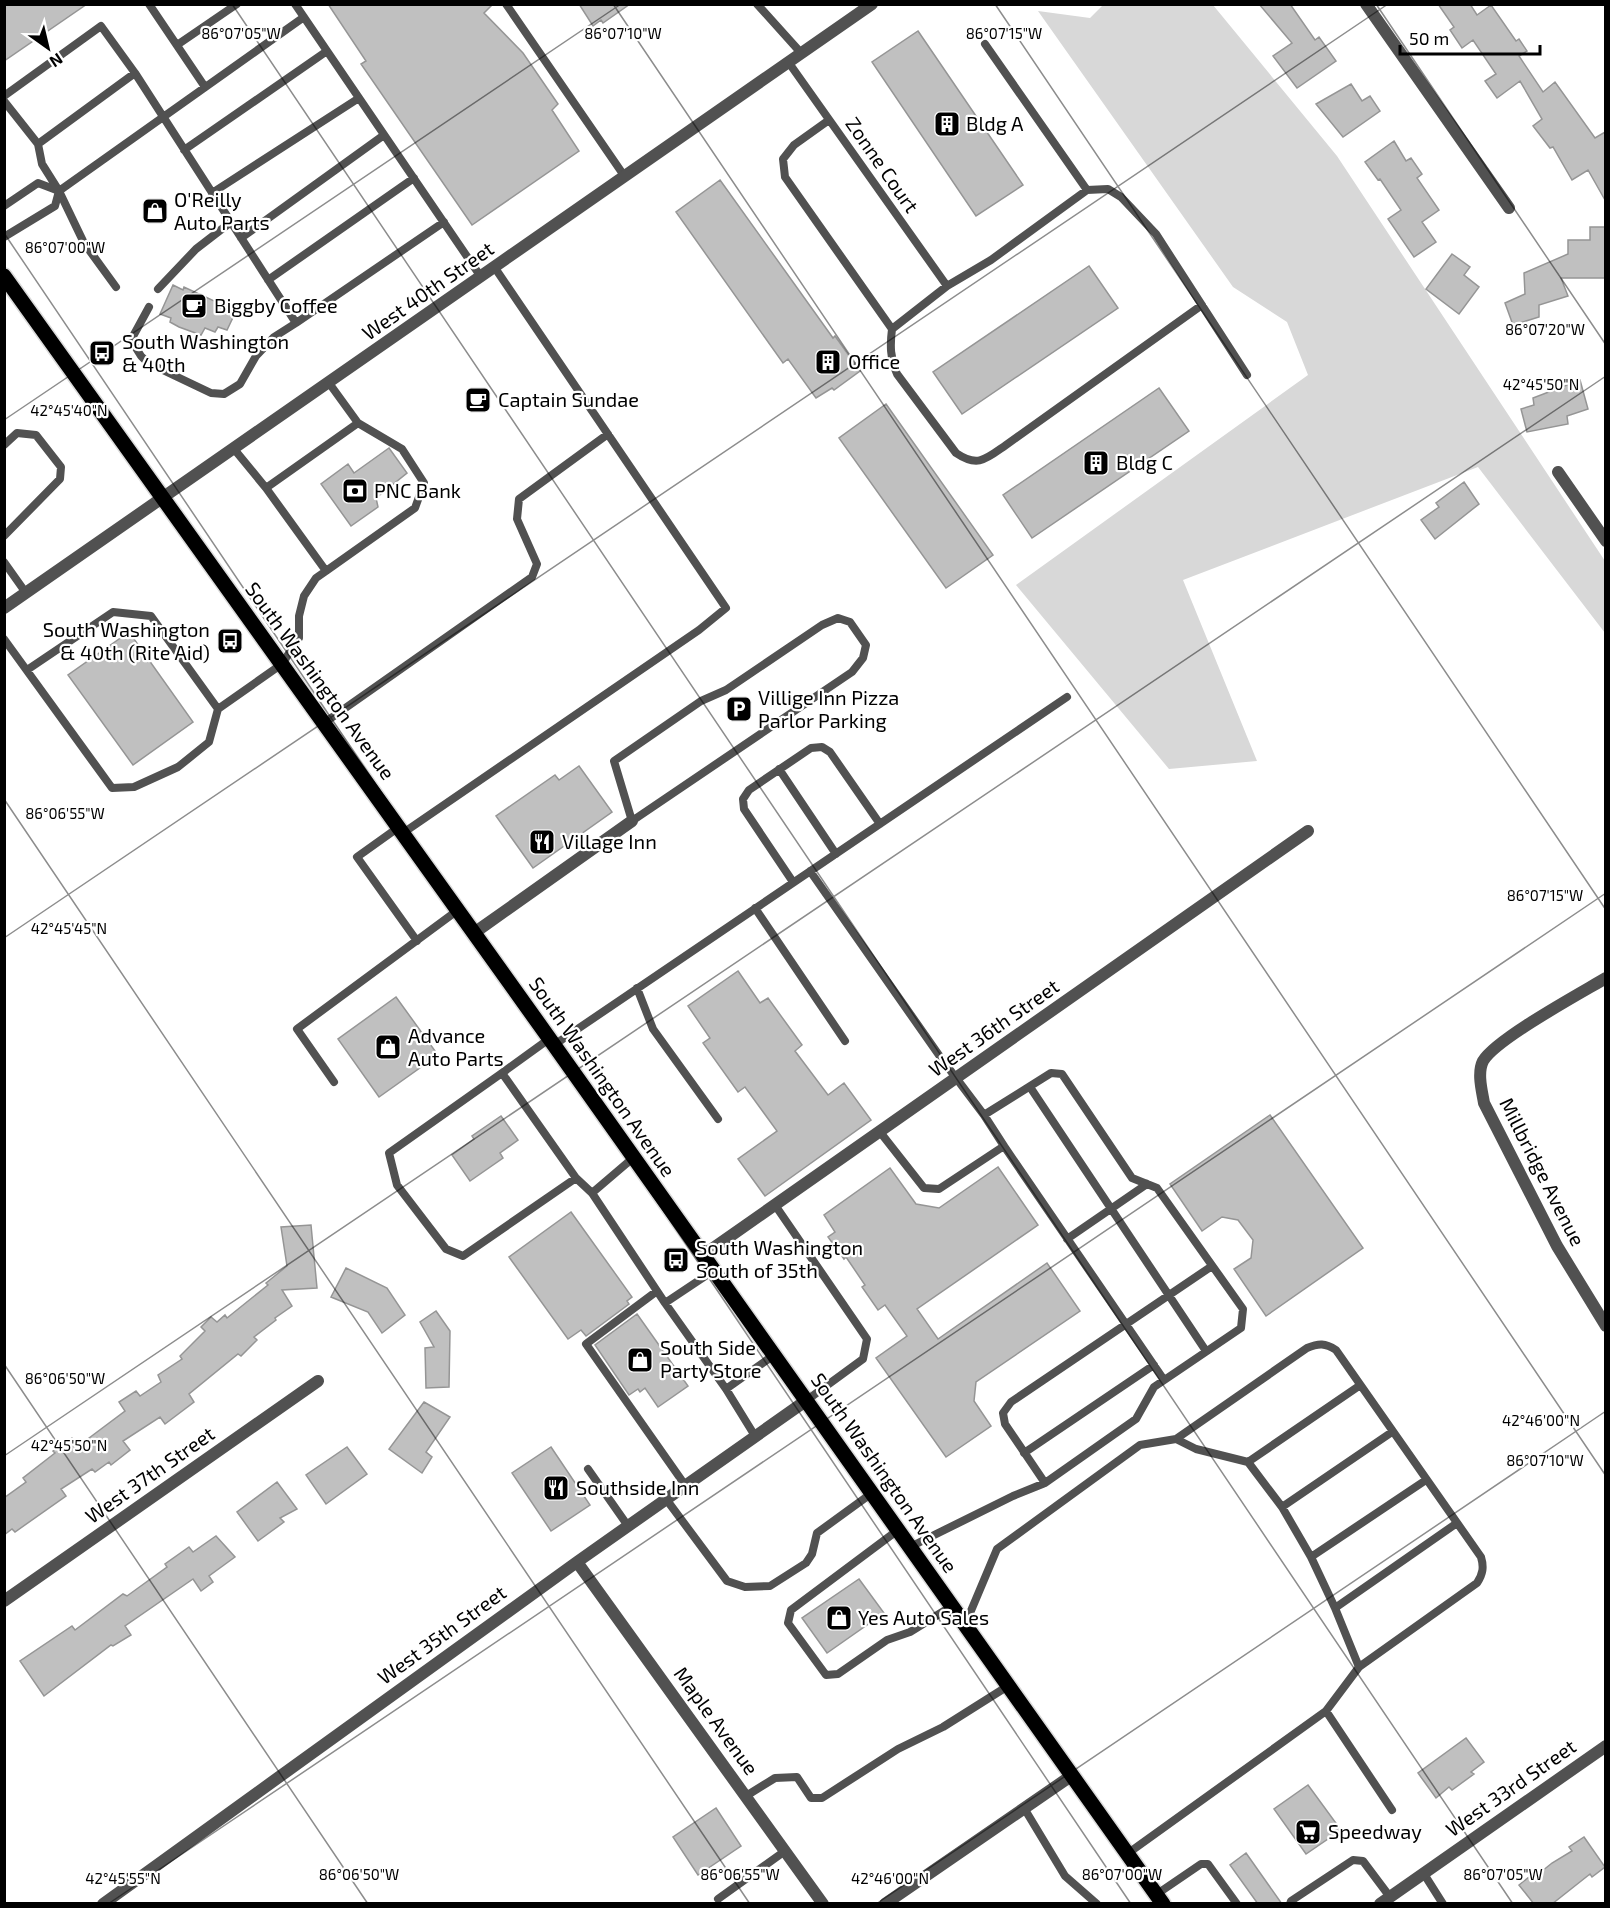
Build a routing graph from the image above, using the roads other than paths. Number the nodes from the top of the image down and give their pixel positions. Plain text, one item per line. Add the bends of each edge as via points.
1 (149, 4) edge
2 (237, 4) edge
3 (295, 4) edge
4 (506, 4) edge
5 (757, 4) edge
6 (872, 4) edge
7 (1366, 4) edge
8 (304, 17) junction
9 (985, 44) dead end
10 (177, 45) junction
11 (327, 51) junction
12 (802, 54) junction
13 (789, 63) junction
14 (135, 73) junction
15 (205, 87) junction
16 (359, 98) junction
17 (4, 99) edge
18 (9, 113) edge
19 (163, 117) junction
20 (829, 120) junction
21 (384, 135) junction
22 (38, 144) junction
23 (183, 150) junction
24 (625, 177) junction
25 (414, 178) junction
26 (1088, 190) junction
27 (59, 191) junction
28 (212, 193) junction
29 (4, 206) edge
30 (1509, 208) dead end
31 (231, 222) junction
32 (444, 222) junction
33 (4, 237) edge
34 (241, 238) junction
35 (495, 268) junction
36 (4, 276) edge
37 (481, 277) junction
38 (268, 280) junction
39 (947, 286) junction
40 (116, 287) dead end
41 (158, 289) dead end
42 (1202, 305) junction
43 (149, 307) dead end
44 (296, 323) junction
45 (892, 329) junction
46 (1247, 375) dead end
47 (329, 382) junction
48 (358, 423) junction
49 (608, 434) junction
50 (4, 445) edge
51 (234, 449) junction
52 (1558, 472) dead end
53 (266, 488) junction
54 (164, 498) junction
55 (4, 536) edge
56 (1605, 541) edge
57 (4, 562) edge
58 (326, 571) junction
59 (26, 593) junction
60 (4, 608) edge
61 (4, 639) edge
62 (282, 664) junction
63 (27, 670) junction
64 (1067, 697) dead end
65 (218, 709) junction
66 (324, 723) junction
67 (779, 769) junction
68 (632, 821) junction
69 (880, 824) junction
70 (401, 830) junction
71 (1308, 831) dead end
72 (836, 854) junction
73 (810, 871) junction
74 (793, 882) junction
75 (755, 908) junction
76 (458, 910) junction
77 (474, 933) junction
78 (417, 941) junction
79 (1605, 978) edge
80 (637, 988) junction
81 (844, 1041) dead end
82 (552, 1042) junction
83 (502, 1073) junction
84 (957, 1078) junction
85 (334, 1082) dead end
86 (1030, 1087) junction
87 (984, 1115) junction
88 (718, 1119) dead end
89 (880, 1131) junction
90 (1004, 1146) junction
91 (633, 1158) junction
92 (576, 1178) junction
93 (1147, 1184) junction
94 (592, 1193) junction
95 (775, 1205) junction
96 (1111, 1209) junction
97 (1067, 1239) junction
98 (702, 1256) junction
99 (1212, 1266) junction
100 (713, 1270) junction
101 (657, 1291) junction
102 (1169, 1296) junction
103 (665, 1303) junction
104 (1126, 1325) junction
105 (1605, 1326) edge
106 (1206, 1351) junction
107 (774, 1355) junction
108 (1154, 1365) junction
109 (1164, 1380) junction
110 (318, 1381) dead end
111 (1359, 1386) junction
112 (726, 1389) junction
113 (807, 1400) junction
114 (1392, 1431) junction
115 (755, 1436) junction
116 (1176, 1439) junction
117 (1024, 1453) junction
118 (1248, 1462) junction
119 (588, 1469) dead end
120 (1426, 1480) junction
121 (1045, 1484) junction
122 (685, 1485) junction
123 (872, 1493) junction
124 (666, 1499) junction
125 (1282, 1507) junction
126 (1457, 1523) junction
127 (628, 1526) junction
128 (898, 1530) junction
129 (910, 1546) junction
130 (1311, 1557) junction
131 (577, 1562) junction
132 (4, 1602) edge
133 (952, 1606) junction
134 (1335, 1608) junction
135 (965, 1625) junction
136 (1359, 1667) junction
137 (1008, 1686) junction
138 (1326, 1711) junction
139 (1605, 1746) edge
140 (1071, 1776) junction
141 (746, 1796) junction
142 (1024, 1808) junction
143 (1392, 1810) dead end
144 (785, 1851) junction
145 (1127, 1854) junction
146 (1424, 1874) junction
147 (718, 1899) dead end
148 (1160, 1899) edge
149 (1385, 1900) edge
150 (103, 1904) edge
151 (823, 1904) edge
152 (885, 1904) edge
153 (1097, 1904) edge
154 (1237, 1904) edge
155 (1290, 1904) edge
156 (1443, 1904) edge

1 - 10 lane
2 - 10 lane
3 - 8 lane
4 - 24 lane
5 - 12 lane
6 - 12 street, West 40th Street
7 - 30 street
8 - 11 lane
8 - 15 lane
9 - 26 lane
10 - 15 lane
11 - 16 lane
11 - 23 lane
12 - 13 street, West 40th Street
13 - 20 lane, Zonne Court
13 - 24 street, West 40th Street
14 - 17 lane via 101,26
14 - 19 lane
14 - 22 lane
15 - 19 lane
16 - 21 lane
16 - 28 lane
17 - 18 lane
18 - 22 lane
19 - 23 lane
19 - 27 lane
20 - 39 lane, Zonne Court
20 - 45 lane via 794,145 783,159 785,177
21 - 25 lane
21 - 34 lane
22 - 27 lane via 42,164
23 - 28 lane
24 - 35 street, West 40th Street
25 - 32 lane
25 - 38 lane
26 - 39 lane via 991,261
26 - 42 lane via 1108,189 1121,197 1156,234
27 - 29 lane via 38,183
27 - 33 lane via 55,206
27 - 40 lane via 84,243
28 - 31 lane
31 - 34 lane
31 - 41 lane via 196,249
32 - 37 lane
32 - 44 lane
34 - 38 lane
35 - 37 street, West 40th Street
35 - 49 lane
36 - 54 main road, South Washington Avenue
37 - 47 street, West 40th Street
38 - 44 lane
39 - 45 lane
42 - 45 lane via 1006,445 979,460 968,461 956,453 897,374 891,360
42 - 46 lane
43 - 44 lane via 131,340 141,356 211,393 224,394 240,384 256,356 274,337
47 - 48 lane
47 - 51 street, West 40th Street
48 - 53 lane
48 - 58 lane via 402,449 424,483 415,508
49 - 66 lane via 519,499 517,519 537,564 532,577
49 - 70 lane via 726,608
50 - 55 lane via 17,433 36,435 62,467 60,479
51 - 53 lane
51 - 54 street, West 40th Street
52 - 56 street
53 - 58 lane
54 - 59 street, West 40th Street
54 - 62 main road, South Washington Avenue
57 - 59 lane
58 - 62 lane via 304,596 299,638
59 - 60 street, West 40th Street
61 - 63 lane
62 - 65 lane
62 - 66 main road, South Washington Avenue
63 - 65 lane via 113,612 151,616
63 - 65 lane via 112,788 134,787 178,767 209,742
64 - 69 lane
66 - 70 main road, South Washington Avenue
67 - 69 lane via 811,748 822,747 831,752
67 - 72 lane
67 - 74 lane via 748,790 743,799 744,809
68 - 68 lane via 852,672 867,645 850,622 837,618 822,625 614,761
68 - 77 street
69 - 72 lane
70 - 76 main road, South Washington Avenue
70 - 78 lane via 357,856
71 - 84 street, West 36th Street
72 - 73 lane
73 - 74 lane
73 - 84 lane
74 - 75 lane
75 - 80 lane
75 - 81 lane
76 - 77 main road, South Washington Avenue
76 - 78 lane
77 - 82 main road, South Washington Avenue
78 - 85 lane via 297,1029
79 - 105 street, Millbridge Avenue via 1505,1040 1482,1062 1480,1081 1484,1102 1557,1246
80 - 82 lane
80 - 88 lane via 653,1029
82 - 83 lane
82 - 91 main road, South Washington Avenue
83 - 92 lane
83 - 92 lane via 389,1153 397,1185 446,1249 464,1256
84 - 87 lane
84 - 89 street, West 36th Street
86 - 87 lane
86 - 93 lane via 1051,1073 1062,1074 1132,1178
86 - 96 lane
87 - 90 lane
89 - 90 lane via 924,1188 939,1189
89 - 95 street, West 36th Street
90 - 97 lane
91 - 94 lane
91 - 98 main road, South Washington Avenue
92 - 94 lane
93 - 96 lane
93 - 99 lane via 1157,1188
94 - 101 lane
95 - 98 street, West 36th Street
95 - 113 lane via 867,1339 863,1359
96 - 97 lane
96 - 102 lane
97 - 104 lane
98 - 100 main road, South Washington Avenue
99 - 102 lane
99 - 106 lane via 1243,1309 1241,1328
100 - 103 lane
100 - 107 main road, South Washington Avenue
101 - 103 lane
101 - 122 lane via 586,1344
102 - 104 lane
102 - 106 lane
103 - 112 lane
104 - 108 lane
104 - 117 lane via 1011,1402 1003,1413 1005,1424
106 - 109 lane
107 - 112 lane
107 - 113 main road, South Washington Avenue
108 - 109 lane
108 - 117 lane
109 - 121 lane via 1154,1387 1136,1419
110 - 132 street, West 37th Street
111 - 114 lane
111 - 116 lane via 1336,1350 1317,1344 1307,1347
111 - 118 lane
112 - 115 lane
113 - 115 street, West 35th Street
113 - 123 main road, South Washington Avenue
114 - 120 lane
114 - 125 lane
115 - 122 street, West 35th Street
116 - 118 lane via 1196,1449
116 - 135 lane via 1140,1446 997,1549
117 - 121 lane
118 - 125 lane
119 - 127 lane
120 - 126 lane
120 - 130 lane
121 - 129 lane
122 - 124 street, West 35th Street
123 - 124 lane via 817,1533 806,1563 770,1586 745,1587 727,1581
123 - 128 main road, South Washington Avenue
124 - 127 street, West 35th Street
125 - 130 lane
126 - 134 lane
126 - 136 lane via 1481,1557 1483,1572 1477,1583
127 - 131 street, West 35th Street
128 - 129 main road, South Washington Avenue
128 - 133 lane via 791,1610 788,1623 826,1675 838,1674 887,1640 910,1632
129 - 133 main road, South Washington Avenue
130 - 134 lane
131 - 141 street, Maple Avenue
131 - 150 street, West 35th Street
133 - 135 main road, South Washington Avenue
134 - 136 lane
135 - 137 main road, South Washington Avenue
136 - 138 lane
137 - 140 main road, South Washington Avenue
137 - 141 lane via 822,1798 811,1798 797,1777 776,1778
138 - 143 lane
138 - 145 lane
139 - 146 street, West 33rd Street
140 - 142 street
140 - 145 main road, South Washington Avenue
141 - 144 street, Maple Avenue
142 - 152 street
142 - 153 lane via 1065,1876
144 - 147 lane
144 - 151 street, Maple Avenue
145 - 148 main road, South Washington Avenue
146 - 149 street, West 33rd Street
146 - 156 lane
148 - 154 lane via 1201,1864 1208,1864
149 - 155 lane via 1363,1861 1353,1860

